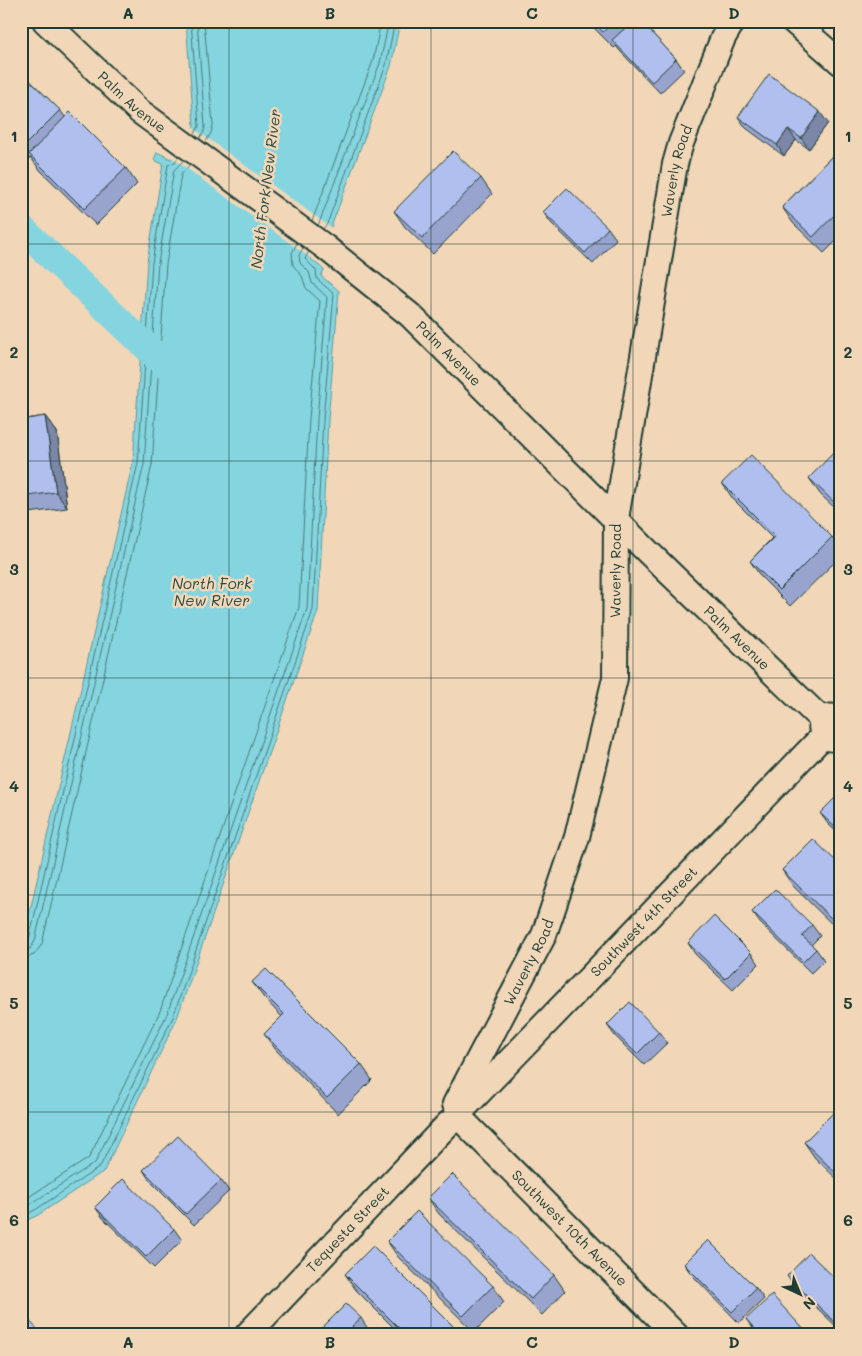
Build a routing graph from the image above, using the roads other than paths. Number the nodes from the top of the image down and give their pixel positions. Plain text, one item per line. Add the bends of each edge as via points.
1 (45, 21) edge
2 (732, 21) edge
3 (793, 21) edge
4 (841, 64) edge
5 (616, 519) junction
6 (836, 727) edge
7 (458, 1114) junction
8 (247, 1335) edge
9 (676, 1335) edge

1 - 5 street, Palm Avenue via 139,111 325,247 410,315
2 - 5 street, Waverly Road via 675,164
3 - 4 street
5 - 6 street, Palm Avenue
5 - 7 street, Waverly Road via 615,678 577,837 544,934
6 - 7 street, Southwest 4th Street
7 - 8 street, Tequesta Street
7 - 9 street, Southwest 10th Avenue

